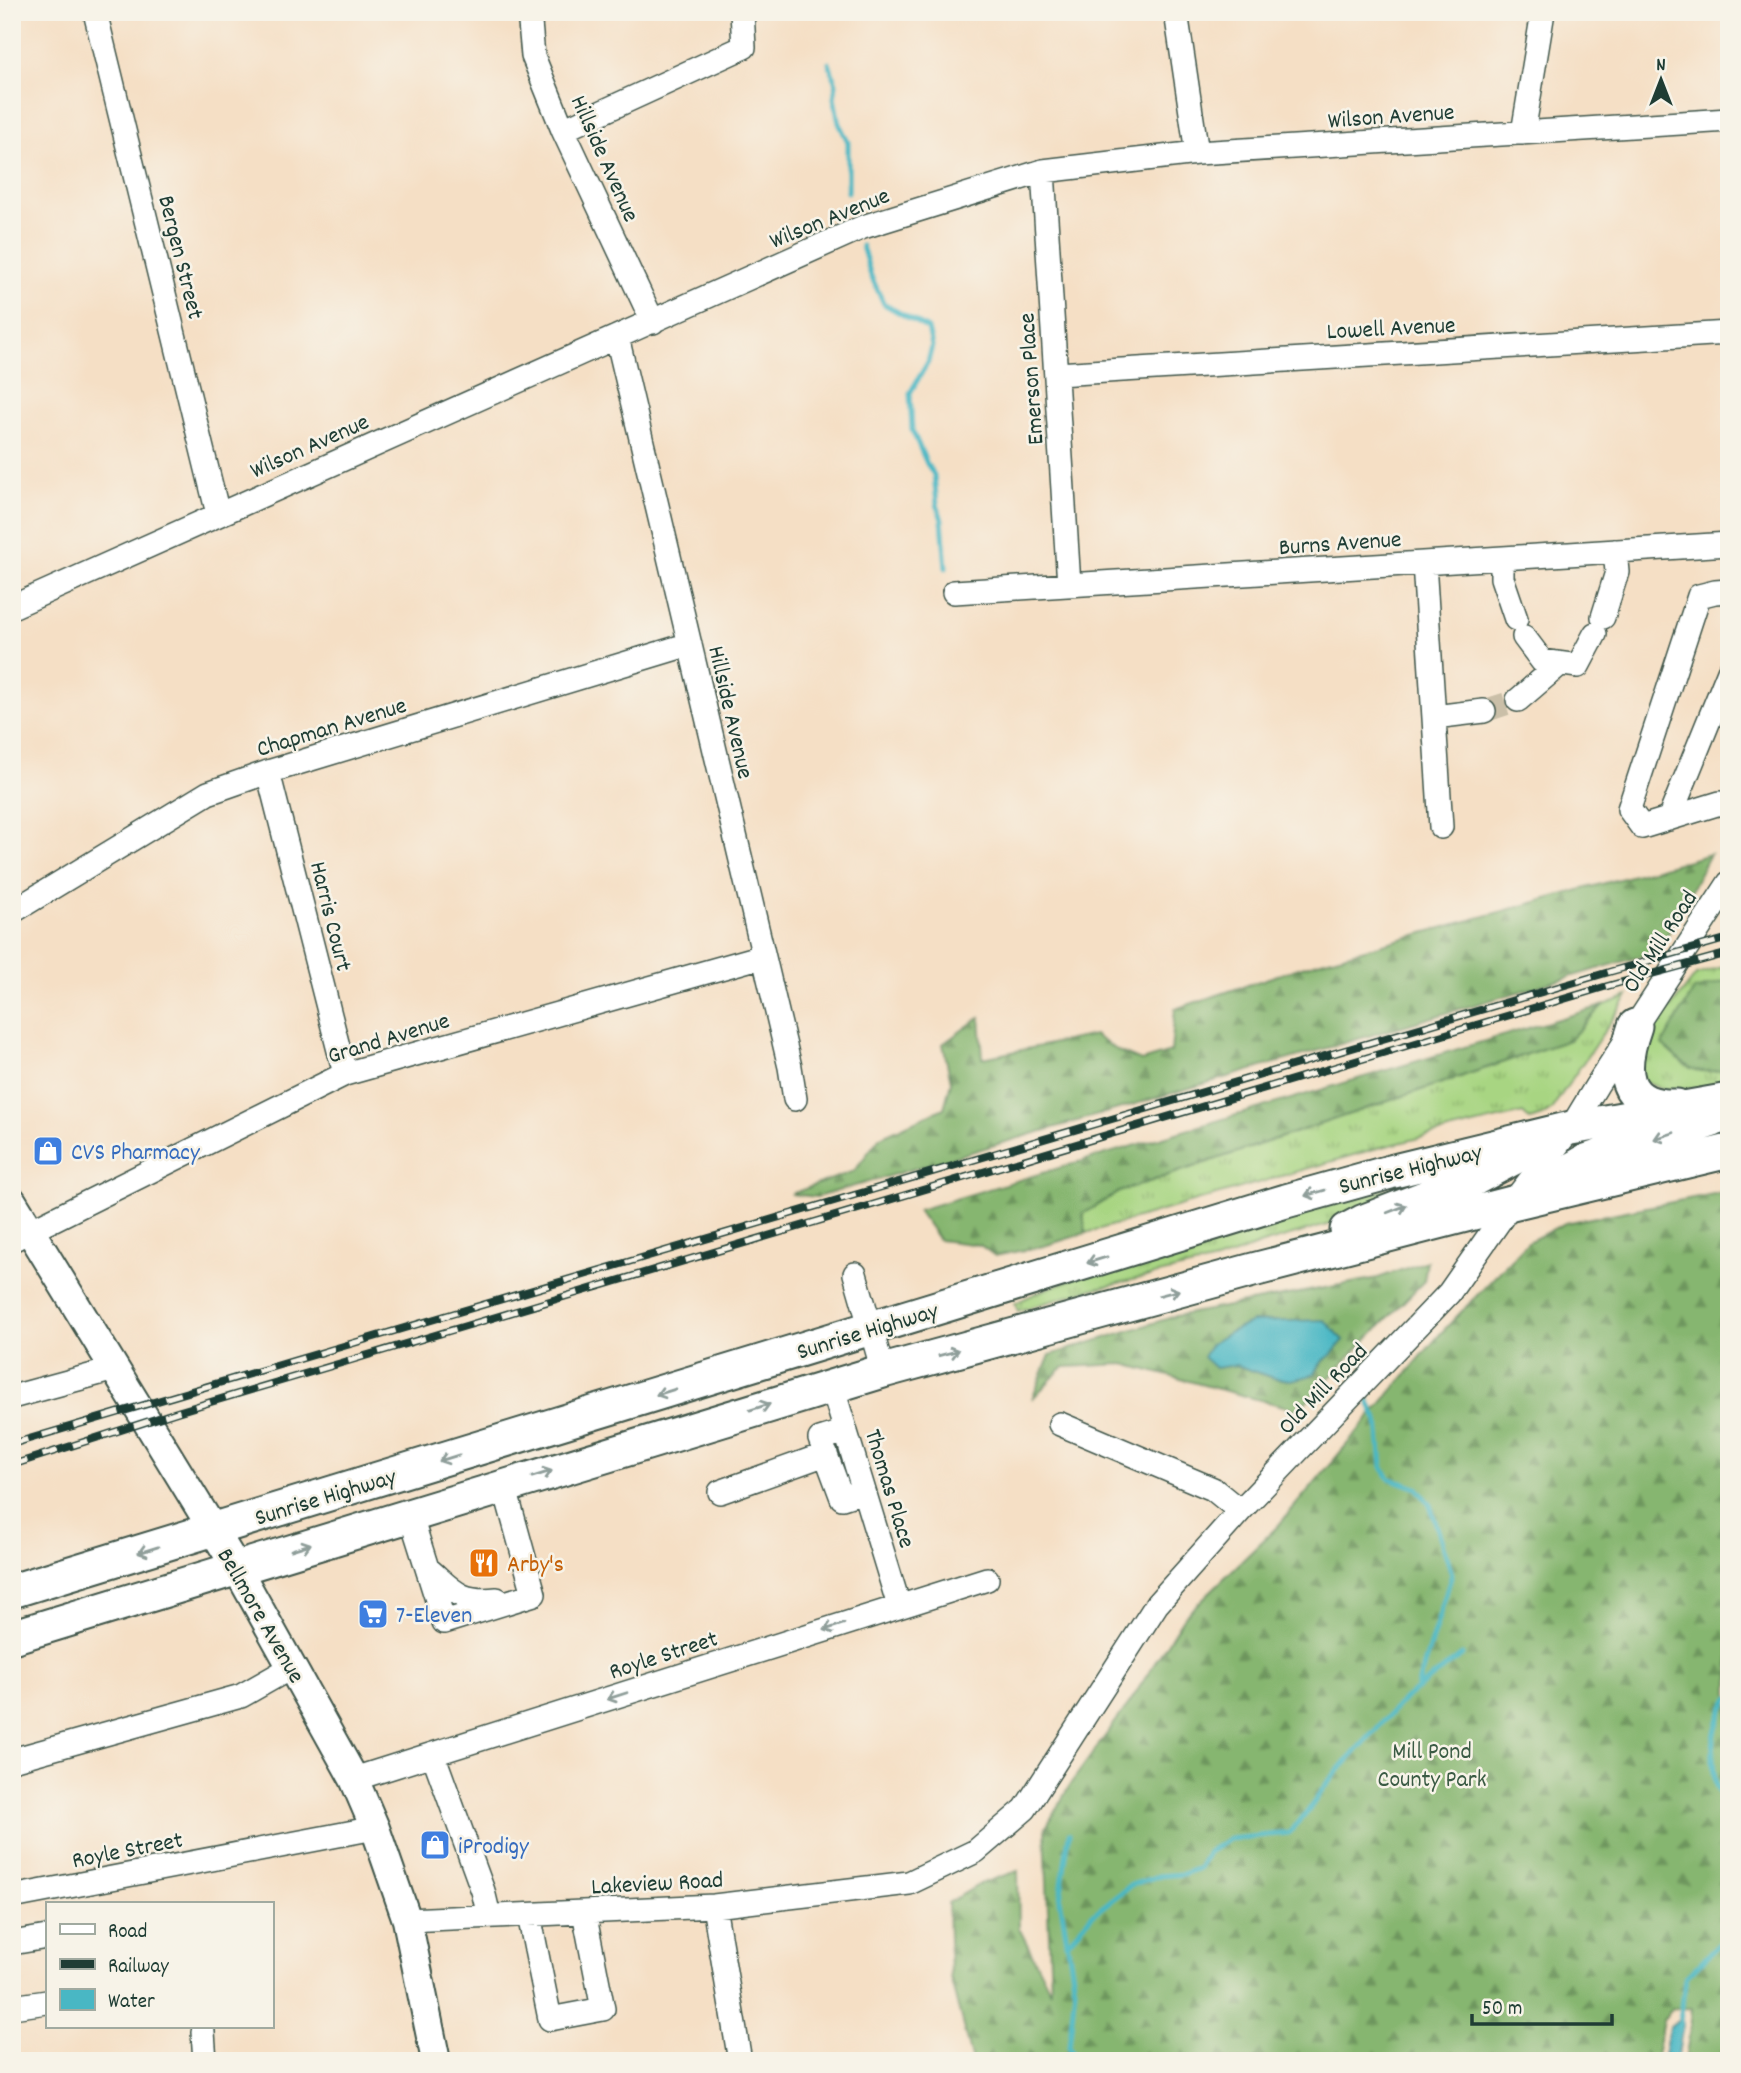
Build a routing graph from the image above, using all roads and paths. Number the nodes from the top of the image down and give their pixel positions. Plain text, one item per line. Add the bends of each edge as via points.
1 (95, 12) edge
2 (528, 12) edge
3 (742, 12) edge
4 (1176, 12) edge
5 (1543, 12) edge
6 (1729, 120) edge
7 (563, 130) junction
8 (1523, 133) junction
9 (1198, 153) junction
10 (1043, 171) junction
11 (653, 322) junction
12 (1729, 333) edge
13 (617, 337) junction
14 (1057, 374) junction
15 (218, 514) junction
16 (1729, 544) edge
17 (1615, 551) junction
18 (1502, 559) junction
19 (1424, 563) junction
20 (1069, 585) junction
21 (1729, 591) edge
22 (954, 592) dead end
23 (12, 607) edge
24 (690, 645) junction
25 (1560, 664) junction
26 (1729, 671) edge
27 (1518, 700) tunnel mouth
28 (1484, 711) tunnel mouth
29 (1433, 717) junction
30 (268, 772) junction
31 (1729, 806) edge
32 (1669, 818) junction
33 (1441, 827) dead end
34 (1729, 883) edge
35 (12, 912) edge
36 (762, 956) junction
37 (1635, 1026) junction
38 (345, 1074) junction
39 (795, 1100) dead end
40 (1729, 1100) edge
41 (1694, 1106) junction
42 (1729, 1115) edge
43 (1571, 1128) junction
44 (1729, 1151) edge
45 (12, 1201) edge
46 (1512, 1203) junction
47 (21, 1236) edge
48 (1292, 1261) junction
49 (855, 1274) dead end
50 (872, 1329) junction
51 (115, 1369) junction
52 (883, 1371) junction
53 (832, 1386) junction
54 (12, 1397) edge
55 (1060, 1424) dead end
56 (846, 1431) junction
57 (826, 1454) junction
58 (504, 1485) junction
59 (864, 1491) junction
60 (720, 1492) dead end
61 (1240, 1511) junction
62 (410, 1514) junction
63 (517, 1528) junction
64 (214, 1530) junction
65 (236, 1567) junction
66 (427, 1568) junction
67 (987, 1579) dead end
68 (12, 1591) edge
69 (899, 1606) junction
70 (12, 1637) edge
71 (292, 1667) junction
72 (433, 1754) junction
73 (12, 1760) edge
74 (354, 1779) junction
75 (375, 1828) junction
76 (909, 1883) joint
77 (12, 1897) edge
78 (714, 1906) junction
79 (584, 1912) junction
80 (529, 1914) junction
81 (489, 1916) junction
82 (407, 1920) junction
83 (46, 1937) edge
84 (12, 1943) edge
85 (46, 2003) edge
86 (12, 2007) edge
87 (203, 2032) dead end
88 (205, 2061) edge
89 (436, 2061) edge
90 (740, 2061) edge

1 - 15 street, Bergen Street
2 - 7 street, Hillside Avenue via 533,56
3 - 7 street via 744,47
4 - 9 street
5 - 8 street
6 - 8 street, Wilson Avenue
7 - 11 street, Hillside Avenue
8 - 9 street, Wilson Avenue
9 - 10 street, Wilson Avenue
10 - 11 street, Wilson Avenue via 863,227
10 - 14 street, Emerson Place
11 - 13 street, Wilson Avenue
12 - 14 street, Lowell Avenue
13 - 15 street, Wilson Avenue
13 - 24 street, Hillside Avenue
14 - 20 street, Emerson Place
15 - 23 street, Wilson Avenue
16 - 17 street, Burns Avenue
17 - 18 street, Burns Avenue
17 - 25 street via 1617,572 1599,626 1578,666
18 - 19 street, Burns Avenue
18 - 25 street via 1502,578 1520,628 1542,661
19 - 20 street, Burns Avenue
19 - 29 street
20 - 22 street, Burns Avenue
21 - 32 street via 1699,596 1629,809 1643,827
24 - 30 street, Chapman Avenue
24 - 36 street, Hillside Avenue
25 - 27 street
26 - 32 street
28 - 29 street
29 - 33 street
30 - 35 street, Chapman Avenue via 208,793
30 - 38 street, Harris Court
31 - 32 street via 1720,803
34 - 37 street, Old Mill Road
36 - 38 street, Grand Avenue
36 - 39 street, Hillside Avenue
37 - 41 highway via 1625,1068 1637,1096 1658,1105
37 - 43 street, Old Mill Road
38 - 47 street, Grand Avenue
40 - 41 highway, Sunrise Highway
41 - 43 highway, Sunrise Highway
42 -> 46 highway via 1587,1161
43 - 46 street, Old Mill Road
48 -> 43 highway via 1362,1222 1476,1178
43 -> 50 highway, Sunrise Highway via 1390,1172
44 - 46 highway, Sunrise Highway
45 - 47 main road, Bellmore Avenue
46 - 48 highway, Sunrise Highway
46 - 61 street, Old Mill Road via 1449,1293
47 - 51 main road, Bellmore Avenue
52 -> 48 highway, Sunrise Highway
49 - 50 street
50 - 52 street
50 -> 64 highway, Sunrise Highway
51 - 54 street
51 - 64 main road, Bellmore Avenue
52 - 53 highway, Sunrise Highway
53 - 56 street, Thomas Place
58 -> 53 highway, Sunrise Highway
55 - 61 street via 1213,1489
56 - 57 street via 820,1439
56 - 59 street, Thomas Place
57 - 59 street via 842,1498
57 - 60 street
58 - 62 highway, Sunrise Highway
58 - 63 street
59 - 69 street, Thomas Place
61 - 76 street, Old Mill Road via 1157,1604 1025,1810 976,1851
65 -> 62 highway, Sunrise Highway
62 - 66 street
63 - 66 street via 512,1547 519,1577 502,1598 468,1599
63 - 66 street via 534,1594 444,1622
64 - 65 main road, Bellmore Avenue
64 -> 68 highway, Sunrise Highway
65 - 70 highway, Sunrise Highway
65 - 71 main road, Bellmore Avenue
67 - 69 street, Royle Street
69 -> 72 street, Royle Street
71 - 73 street via 241,1696
71 - 74 main road, Bellmore Avenue
72 - 74 street, Royle Street
72 - 81 street
74 - 75 main road, Bellmore Avenue
75 - 77 street, Royle Street
75 - 82 main road, Bellmore Avenue
76 - 78 street, Lakeview Road
78 - 79 street, Lakeview Road
78 - 90 street
79 - 80 street, Lakeview Road
79 - 80 street via 603,2008 550,2019
80 - 81 street, Lakeview Road
81 - 82 street, Lakeview Road
82 - 89 main road, Bellmore Avenue
83 - 84 street
85 - 86 street
87 - 88 street

